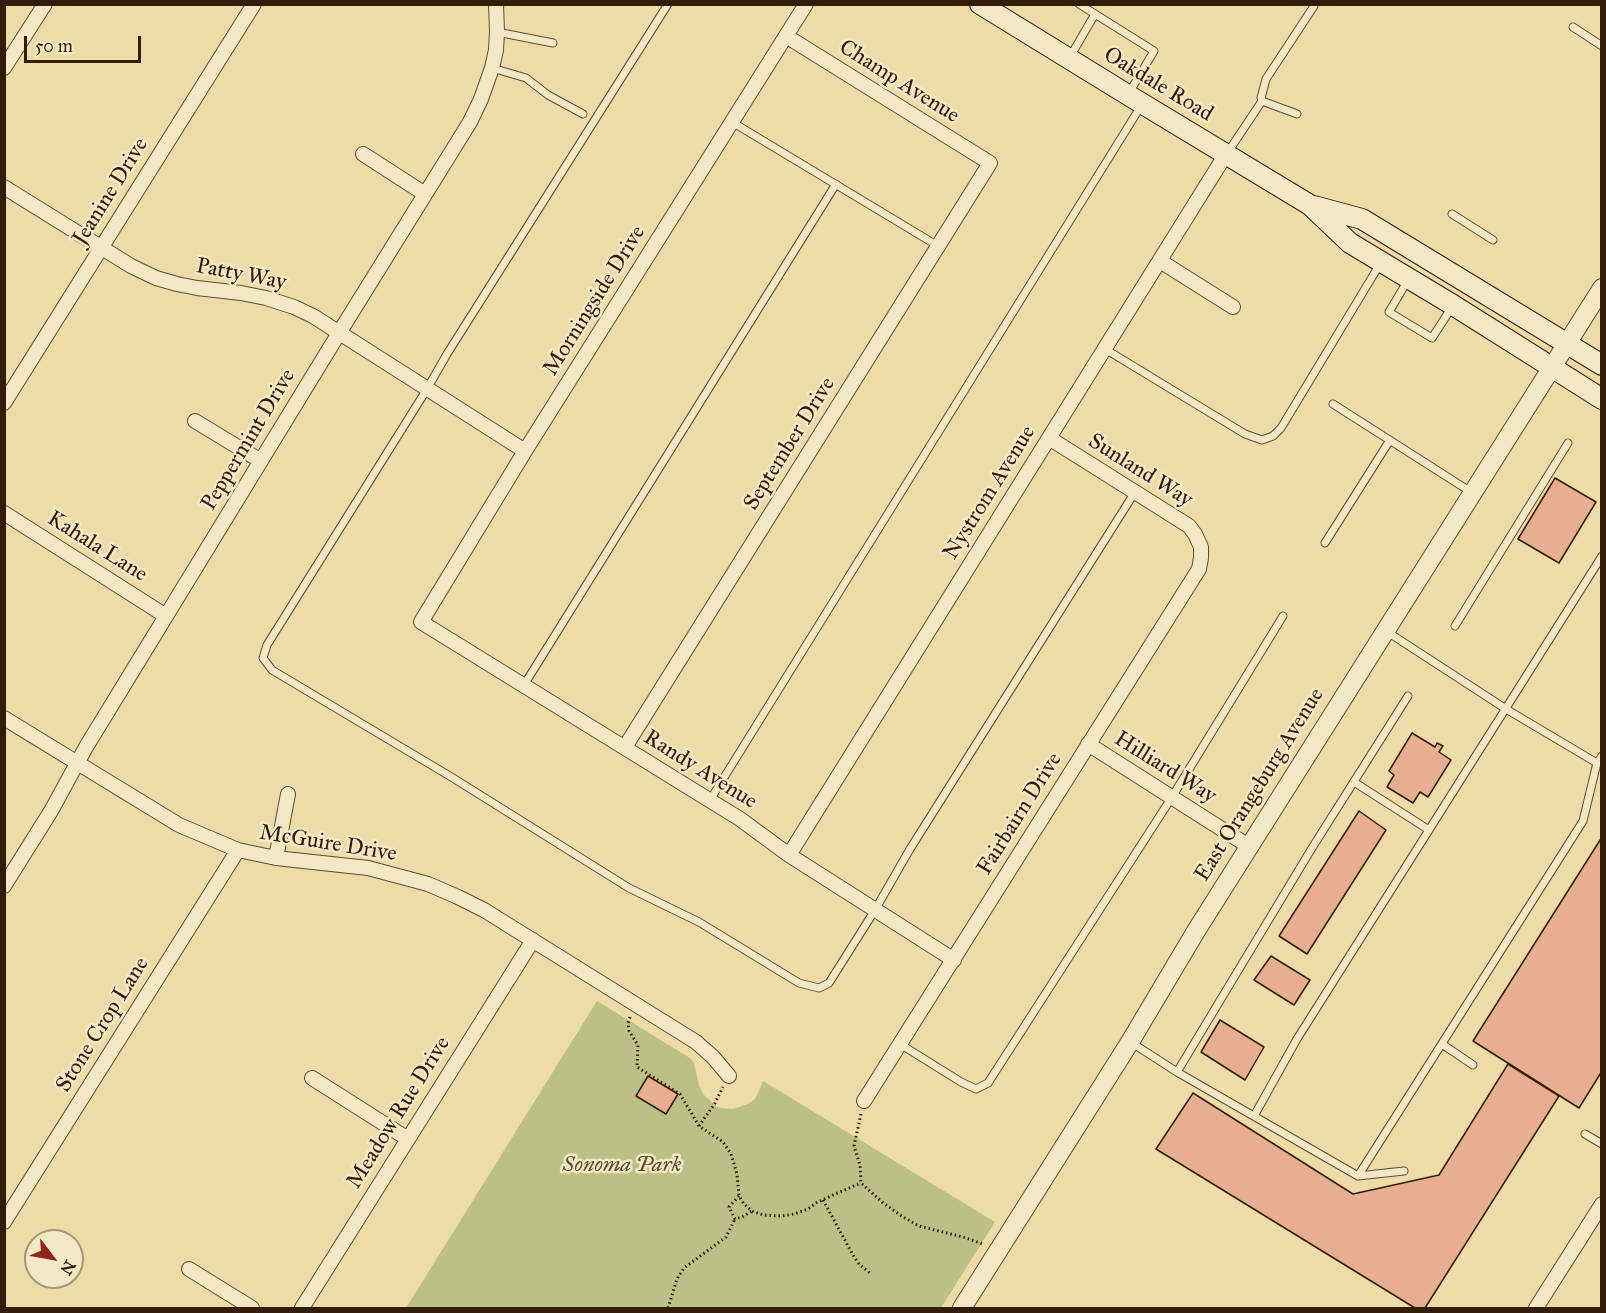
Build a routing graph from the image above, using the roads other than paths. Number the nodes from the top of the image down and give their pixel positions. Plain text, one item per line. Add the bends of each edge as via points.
1 (45, 4) edge
2 (254, 4) edge
3 (496, 4) edge
4 (668, 4) edge
5 (806, 4) edge
6 (981, 4) edge
7 (1079, 4) edge
8 (1314, 6) dead end
9 (1095, 14) junction
10 (1573, 27) dead end
11 (497, 32) junction
12 (786, 36) junction
13 (553, 43) dead end
14 (1602, 46) edge
15 (1069, 59) junction
16 (4, 68) edge
17 (492, 68) junction
18 (1135, 100) junction
19 (1262, 101) junction
20 (583, 114) dead end
21 (1297, 114) dead end
22 (732, 122) junction
23 (363, 154) dead end
24 (1226, 154) junction
25 (990, 163) joint
26 (836, 184) junction
27 (4, 187) edge
28 (425, 194) junction
29 (1310, 205) junction
30 (1452, 214) dead end
31 (1493, 240) dead end
32 (938, 246) junction
33 (101, 247) junction
34 (1160, 261) junction
35 (1382, 262) junction
36 (1409, 278) junction
37 (1602, 288) edge
38 (1453, 305) junction
39 (1233, 307) dead end
40 (339, 333) junction
41 (1567, 344) junction
42 (1105, 349) junction
43 (1602, 365) edge
44 (1552, 368) junction
45 (427, 389) junction
46 (1602, 399) edge
47 (4, 403) edge
48 (1333, 404) dead end
49 (195, 421) dead end
50 (1049, 438) junction
51 (1390, 440) junction
52 (1568, 443) dead end
53 (525, 451) junction
54 (261, 461) junction
55 (1135, 492) junction
56 (1473, 493) junction
57 (4, 513) edge
58 (1325, 543) dead end
59 (1201, 547) joint
60 (1602, 556) edge
61 (166, 616) junction
62 (1283, 616) dead end
63 (421, 622) joint
64 (1455, 626) dead end
65 (1386, 631) junction
66 (524, 685) junction
67 (1408, 696) dead end
68 (1506, 709) junction
69 (4, 718) edge
70 (1088, 744) junction
71 (625, 747) junction
72 (1602, 756) edge
73 (78, 763) junction
74 (1597, 764) junction
75 (1354, 782) junction
76 (288, 794) dead end
77 (1172, 797) junction
78 (710, 800) junction
79 (1429, 830) junction
80 (1250, 847) junction
81 (238, 850) junction
82 (789, 855) junction
83 (276, 858) junction
84 (4, 886) edge
85 (875, 910) junction
86 (533, 940) junction
87 (954, 960) junction
88 (1130, 1041) junction
89 (900, 1044) junction
90 (1442, 1044) junction
91 (1473, 1065) dead end
92 (1177, 1072) junction
93 (729, 1076) road end
94 (312, 1078) dead end
95 (864, 1101) road end
96 (1254, 1116) junction
97 (1585, 1134) dead end
98 (408, 1139) junction
99 (1602, 1144) edge
100 (1404, 1171) dead end
101 (1358, 1176) junction
102 (1601, 1207) edge
103 (4, 1222) edge
104 (189, 1269) dead end
105 (252, 1308) edge
106 (302, 1308) edge
107 (962, 1308) edge
108 (1536, 1308) edge

1 - 16 street
2 - 33 street, Jeanine Drive
3 - 11 street, Peppermint Drive
4 - 45 lane
5 - 12 street, Morningside Drive
6 - 15 main road, Oakdale Road
7 - 9 lane
8 - 19 lane via 1266,80
9 - 15 lane
9 - 18 lane via 1154,51
10 - 14 lane
11 - 13 lane
11 - 17 street, Peppermint Drive
12 - 22 street, Morningside Drive
12 - 25 street, Champ Avenue
15 - 18 main road, Oakdale Road
17 - 20 lane via 526,78
17 - 28 street, Peppermint Drive via 470,122
18 - 24 main road, Oakdale Road
18 - 78 lane
19 - 21 lane
19 - 24 lane
22 - 26 lane
22 - 53 street, Morningside Drive
23 - 28 street
24 - 29 main road, Oakdale Road
24 - 34 street, Nystrom Avenue
25 - 32 street, September Drive
26 - 32 lane
26 - 66 lane
27 - 33 street, Patty Way
28 - 40 street, Peppermint Drive
29 - 35 main road, Oakdale Road via 1350,243
29 - 41 main road, Oakdale Road via 1362,219
30 - 31 lane
32 - 71 street, September Drive
33 - 40 street, Patty Way via 156,278 266,298 313,316
33 - 47 street, Jeanine Drive
34 - 39 street
34 - 42 street, Nystrom Avenue
35 - 36 main road, Oakdale Road
35 - 42 lane via 1281,428 1262,440 1245,434
36 - 38 main road, Oakdale Road
36 - 38 lane via 1389,312 1423,333 1432,338
37 - 41 street, East Orangeburg Avenue
38 - 44 main road, Oakdale Road
40 - 45 street, Patty Way
40 - 54 street, Peppermint Drive
41 - 43 main road, Oakdale Road
41 - 44 street, East Orangeburg Avenue
42 - 50 street, Nystrom Avenue
44 - 46 main road, Oakdale Road
44 - 56 street, East Orangeburg Avenue
45 - 53 street, Patty Way
45 - 85 lane via 267,645 263,658 272,670 629,888 699,922 799,983 819,988 829,983
48 - 51 lane
49 - 54 street
50 - 55 street, Sunland Way
50 - 82 street, Nystrom Avenue
51 - 56 lane
51 - 58 lane
52 - 64 lane
53 - 63 street, Morningside Drive
54 - 61 street, Peppermint Drive
55 - 59 street, Sunland Way via 1189,526
55 - 85 lane
56 - 65 street, East Orangeburg Avenue
57 - 61 street, Kahala Lane
59 - 70 street, Fairbairn Drive via 1199,568
60 - 68 lane
61 - 73 street, Peppermint Drive
62 - 77 lane
63 - 66 street, Randy Avenue
65 - 68 lane
65 - 80 street, East Orangeburg Avenue
66 - 71 street, Randy Avenue
67 - 75 lane
68 - 74 lane
68 - 79 lane
69 - 73 street, McGuire Drive
70 - 77 street, Hilliard Way
70 - 87 street, Fairbairn Drive
71 - 78 street, Randy Avenue
72 - 74 lane
73 - 81 street, McGuire Drive via 180,825
73 - 84 street, Peppermint Drive
74 - 90 lane via 1583,821
75 - 79 lane
75 - 92 lane
76 - 83 street
77 - 80 street, Hilliard Way
77 - 89 lane via 988,1083 976,1089
78 - 82 street, Randy Avenue
79 - 96 lane via 1297,1039
80 - 88 street, East Orangeburg Avenue
81 - 83 street, McGuire Drive
81 - 103 street, Stone Crop Lane
82 - 85 street, Randy Avenue
83 - 86 street, McGuire Drive via 368,868 428,884 484,910
85 - 87 street, Randy Avenue
86 - 93 street, McGuire Drive via 696,1042
86 - 98 street, Meadow Rue Drive
87 - 89 street, Fairbairn Drive
88 - 92 lane
88 - 107 street, East Orangeburg Avenue
89 - 95 street, Fairbairn Drive
90 - 91 lane
90 - 101 lane
92 - 96 lane
94 - 98 street
96 - 101 lane
97 - 99 lane
98 - 106 street, Meadow Rue Drive
100 - 101 lane
102 - 108 street
104 - 105 street

